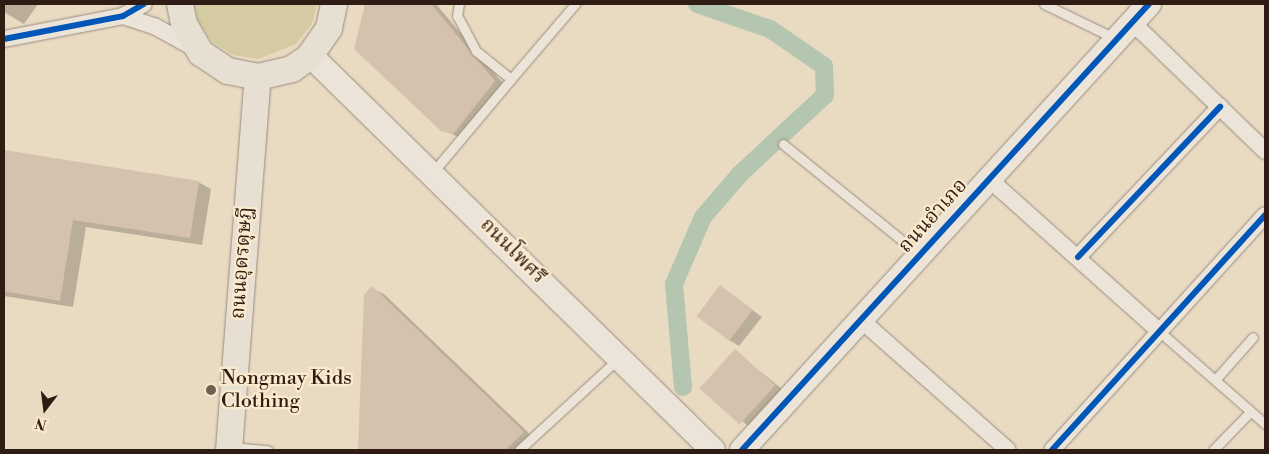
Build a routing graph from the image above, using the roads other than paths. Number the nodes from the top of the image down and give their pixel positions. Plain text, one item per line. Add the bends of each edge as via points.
1 (144, 4) edge
2 (180, 4) edge
3 (334, 4) edge
4 (459, 4) edge
5 (575, 4) edge
6 (1044, 4) edge
7 (1149, 4) edge
8 (123, 16) junction
9 (1132, 22) junction
10 (4, 39) edge
11 (1116, 39) junction
12 (200, 52) junction
13 (310, 55) junction
14 (258, 76) junction
15 (511, 79) junction
16 (1220, 107) junction
17 (783, 144) dead end
18 (1265, 150) edge
19 (433, 172) junction
20 (989, 179) junction
21 (1265, 215) edge
22 (920, 255) junction
23 (1078, 257) junction
24 (861, 320) junction
25 (1160, 332) junction
26 (1253, 337) dead end
27 (620, 358) junction
28 (1215, 380) junction
29 (1251, 411) junction
30 (1265, 424) edge
31 (230, 448) edge
32 (268, 450) edge
33 (519, 450) edge
34 (713, 450) edge
35 (742, 450) edge
36 (1008, 450) edge
37 (1052, 450) edge
38 (1213, 450) edge

1 - 8 street
2 - 12 main road via 184,24
3 - 13 main road via 329,28
4 - 15 lane via 456,16 476,51
5 - 15 lane
6 - 11 lane
7 - 9 street, ถนนอำเภอ
8 - 10 street
8 - 12 street via 156,27
9 - 11 street, ถนนอำเภอ
9 - 16 street
11 - 20 street, ถนนอำเภอ
12 - 14 main road via 228,71
13 - 14 main road via 292,69
13 - 19 street, ถนนโพศรี
14 - 31 main road, ถนนอุดรดุษฎี
15 - 19 lane
16 - 18 street
16 - 23 street
17 - 22 lane
19 - 27 street, ถนนโพศรี
20 - 22 street, ถนนอำเภอ
20 - 23 street
21 - 25 street
22 - 24 street, ถนนอำเภอ
23 - 25 street
24 - 35 street, ถนนอำเภอ
24 - 36 street
25 - 28 lane
25 - 37 street
26 - 28 lane
27 - 33 lane
27 - 34 street, ถนนโพศรี
28 - 29 lane
29 - 30 lane
29 - 38 lane
31 - 32 lane

